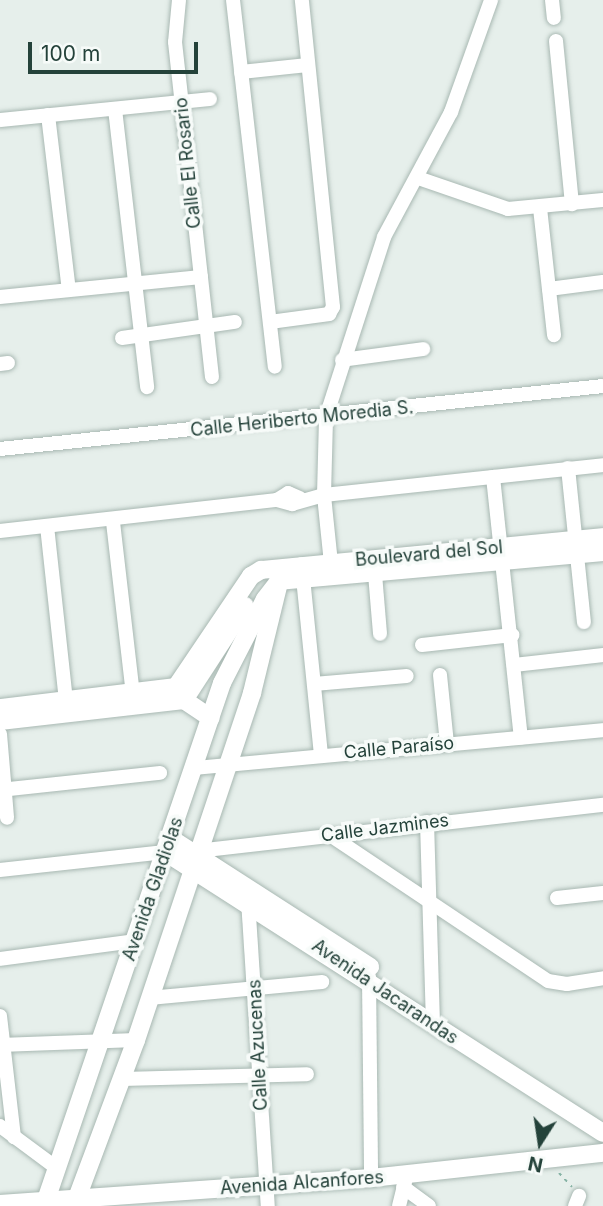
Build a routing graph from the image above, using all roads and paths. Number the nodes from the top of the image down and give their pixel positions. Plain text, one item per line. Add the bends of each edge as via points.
1 (179, 0) edge
2 (233, 0) edge
3 (302, 0) edge
4 (491, 0) edge
5 (552, 0) edge
6 (554, 18) dead end
7 (556, 41) dead end
8 (308, 65) junction
9 (241, 72) junction
10 (210, 99) dead end
11 (181, 102) junction
12 (115, 109) junction
13 (48, 115) junction
14 (0, 120) edge
15 (418, 178) junction
16 (603, 200) edge
17 (572, 204) junction
18 (540, 208) junction
19 (201, 277) junction
20 (603, 282) edge
21 (134, 284) junction
22 (549, 289) junction
23 (69, 290) junction
24 (0, 294) edge
25 (236, 322) dead end
26 (270, 322) junction
27 (206, 326) junction
28 (140, 335) junction
29 (554, 335) dead end
30 (122, 338) dead end
31 (424, 349) dead end
32 (342, 360) junction
33 (275, 367) dead end
34 (212, 377) dead end
35 (603, 386) edge
36 (147, 387) dead end
37 (326, 417) junction
38 (0, 449) edge
39 (603, 465) edge
40 (568, 468) junction
41 (493, 477) junction
42 (324, 495) junction
43 (113, 522) junction
44 (47, 526) junction
45 (0, 531) edge
46 (603, 537) edge
47 (576, 547) junction
48 (603, 552) edge
49 (502, 555) junction
50 (375, 566) junction
51 (331, 570) junction
52 (302, 573) junction
53 (279, 574) junction
54 (584, 622) dead end
55 (380, 634) dead end
56 (512, 635) junction
57 (422, 645) dead end
58 (603, 655) edge
59 (514, 665) junction
60 (231, 666) junction
61 (258, 675) junction
62 (440, 675) dead end
63 (407, 676) dead end
64 (314, 684) junction
65 (184, 700) junction
66 (133, 701) junction
67 (0, 708) edge
68 (67, 708) junction
69 (211, 718) junction
70 (0, 721) edge
71 (603, 730) edge
72 (0, 734) edge
73 (521, 737) junction
74 (447, 744) junction
75 (321, 755) junction
76 (227, 764) junction
77 (195, 768) junction
78 (160, 773) dead end
79 (2, 790) edge
80 (603, 805) edge
81 (7, 818) dead end
82 (427, 822) junction
83 (330, 835) junction
84 (168, 845) junction
85 (195, 859) junction
86 (0, 870) edge
87 (603, 892) edge
88 (248, 893) junction
89 (557, 898) dead end
90 (430, 902) junction
91 (135, 941) junction
92 (0, 959) edge
93 (370, 974) junction
94 (603, 978) edge
95 (322, 982) dead end
96 (255, 986) junction
97 (149, 998) junction
98 (0, 1016) edge
99 (433, 1018) junction
100 (136, 1040) junction
101 (102, 1041) junction
102 (2, 1045) edge
103 (260, 1074) junction
104 (307, 1074) dead end
105 (122, 1079) junction
106 (603, 1121) edge
107 (0, 1126) edge
108 (603, 1132) edge
109 (14, 1137) junction
110 (603, 1153) edge
111 (545, 1158) junction
112 (58, 1169) junction
113 (371, 1178) junction
114 (405, 1181) junction
115 (266, 1185) junction
116 (165, 1199) edge
117 (577, 1201) edge
118 (75, 1202) edge
119 (45, 1203) edge
120 (0, 1204) edge
121 (268, 1206) edge
122 (399, 1206) edge
123 (429, 1206) edge

1 - 11 street, Calle El Rosario via 175,42
2 - 9 street
3 - 8 street
4 - 15 street via 451,112
5 - 6 street
7 - 17 street
8 - 9 street
8 - 26 street via 333,307 329,314
9 - 26 street
10 - 11 street
11 - 12 street
11 - 19 street, Calle El Rosario
12 - 13 street
12 - 21 street
13 - 14 street
13 - 23 street
15 - 18 street via 508,209
15 - 32 street via 384,237
16 - 17 street
17 - 18 street
18 - 22 street
19 - 21 street
19 - 27 street, Calle El Rosario
20 - 22 street
21 - 23 street
21 - 28 street
22 - 29 street
23 - 24 street
25 - 27 street
26 - 33 street
27 - 28 street
27 - 34 street, Calle El Rosario
28 - 30 street
28 - 36 street
31 - 32 street
32 - 37 street
35 - 37 street, Calle Heriberto Moredia S.
37 - 38 street, Calle Heriberto Moredia S.
37 - 42 street
39 - 40 street
40 - 41 street
40 - 47 street
41 - 42 street
41 - 49 street
42 - 43 street via 284,504 277,500
42 - 51 street
43 - 44 street
43 - 66 street
44 - 45 street
44 - 68 street
46 - 47 street, Boulevard del Sol
47 - 48 street, Boulevard del Sol
47 - 49 street, Boulevard del Sol
47 - 54 street
49 - 50 street, Boulevard del Sol
49 - 56 street
50 - 51 street, Boulevard del Sol
50 - 55 street
51 - 52 street, Boulevard del Sol
52 - 53 street, Boulevard del Sol
52 - 64 street
53 - 60 street, Avenida Gladiolas
53 - 61 street, Avenida Gladiolas
53 - 65 street via 258,586
53 - 66 street, Boulevard del Sol via 255,573 176,687
56 - 57 street
56 - 59 street
58 - 59 street
59 - 73 street
60 - 61 street
60 - 69 street, Avenida Gladiolas
61 - 76 street, Avenida Gladiolas
62 - 74 street
63 - 64 street
64 - 75 street
65 - 66 street
65 - 69 street
66 - 68 street
67 - 68 street
68 - 70 street
69 - 77 street, Avenida Gladiolas
71 - 73 street, Calle Paraíso
72 - 79 street
73 - 74 street, Calle Paraíso
74 - 75 street, Calle Paraíso
75 - 76 street, Calle Paraíso
76 - 77 street, Calle Paraíso
76 - 85 street, Avenida Gladiolas
77 - 84 street, Avenida Gladiolas
78 - 79 street
79 - 81 street
80 - 82 street, Calle Jazmines
82 - 83 street, Calle Jazmines
82 - 90 street
83 - 85 street, Calle Jazmines
83 - 90 street
84 - 85 street, Avenida Jacarandas
84 - 86 street
84 - 91 street, Avenida Gladiolas
85 - 88 street, Avenida Jacarandas
85 - 97 street, Avenida Gladiolas
87 - 89 street
88 - 93 street, Avenida Jacarandas
88 - 96 street, Calle Azucenas
90 - 94 street via 548,981 567,984
90 - 99 street
91 - 92 street
91 - 101 street, Avenida Gladiolas
93 - 99 street, Avenida Jacarandas
93 - 113 street
95 - 96 street
96 - 97 street
96 - 103 street, Calle Azucenas
97 - 100 street, Avenida Gladiolas
98 - 102 street
99 - 106 street, Avenida Jacarandas
99 - 108 street, Avenida Jacarandas
100 - 101 street
100 - 105 street, Avenida Gladiolas
101 - 102 street
101 - 112 street, Avenida Gladiolas
102 - 109 street
103 - 104 street
103 - 105 street
103 - 115 street, Calle Azucenas
105 - 118 street, Avenida Gladiolas
107 - 109 street
109 - 112 street
110 - 111 street, Avenida Alcanfores
111 - 114 street, Avenida Alcanfores
111 - 117 path
112 - 119 street, Avenida Gladiolas
113 - 114 street, Avenida Alcanfores
113 - 115 street, Avenida Alcanfores
114 - 122 street
114 - 123 street
115 - 116 street, Avenida Alcanfores
115 - 121 street, Calle Azucenas
116 - 118 street, Avenida Alcanfores
118 - 119 street, Avenida Alcanfores
119 - 120 street, Avenida Alcanfores

